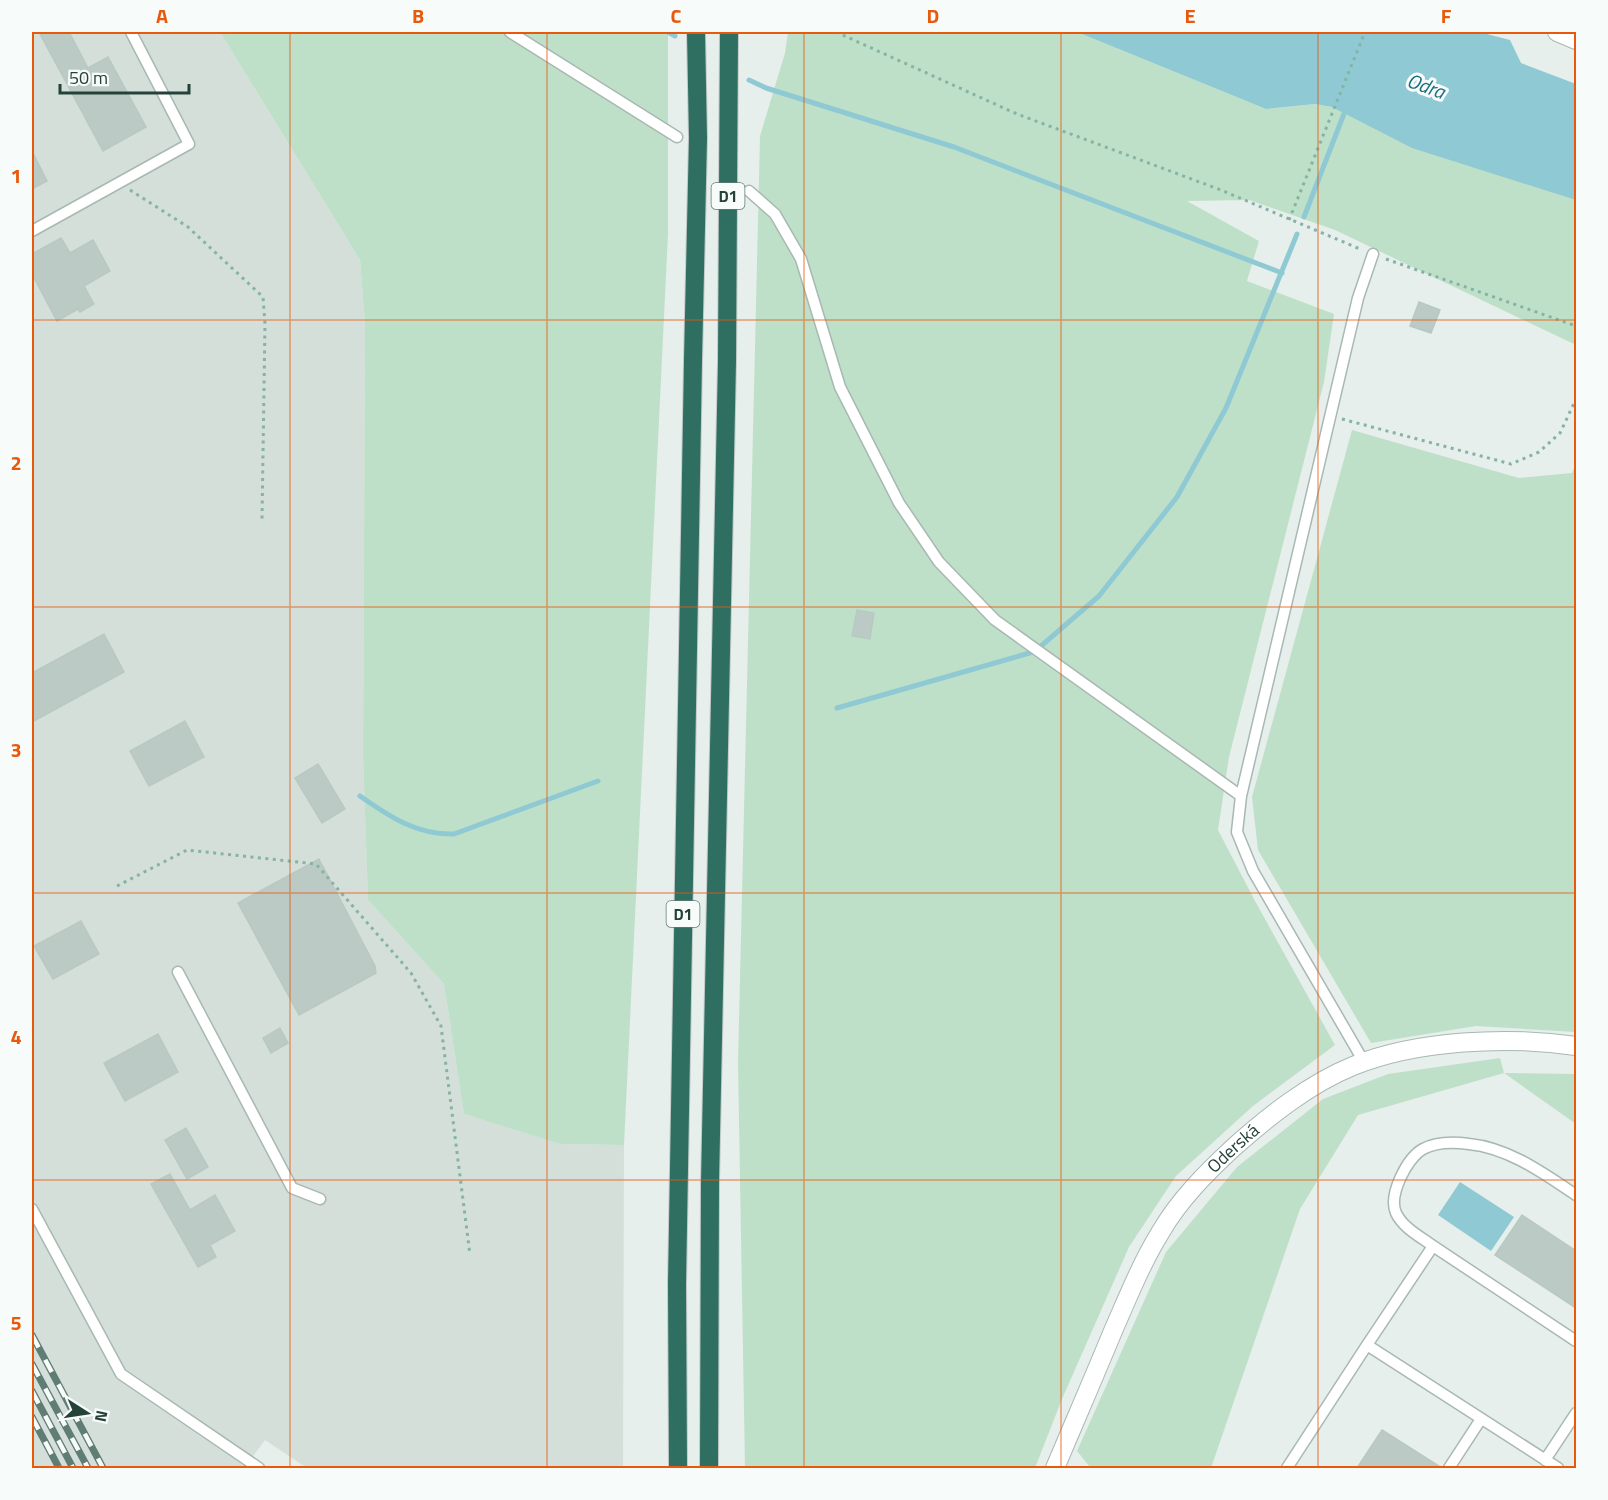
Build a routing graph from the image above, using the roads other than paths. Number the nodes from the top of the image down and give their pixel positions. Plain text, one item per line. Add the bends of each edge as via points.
1 (130, 32) edge
2 (510, 32) edge
3 (696, 32) edge
4 (729, 32) edge
5 (1557, 32) edge
6 (1576, 40) edge
7 (677, 137) dead end
8 (749, 191) dead end
9 (32, 231) edge
10 (1373, 254) road end
11 (1241, 796) junction
12 (178, 972) dead end
13 (1576, 1046) edge
14 (1364, 1062) junction
15 (1576, 1195) edge
16 (320, 1199) dead end
17 (32, 1209) edge
18 (1433, 1246) junction
19 (1576, 1341) edge
20 (1368, 1346) junction
21 (1576, 1413) edge
22 (1481, 1419) junction
23 (1545, 1460) junction
24 (259, 1468) edge
25 (678, 1468) edge
26 (709, 1468) edge
27 (1055, 1468) edge
28 (1287, 1468) edge
29 (1449, 1468) edge
30 (1558, 1468) edge

1 - 9 lane via 189,144
2 - 7 lane
3 - 25 highway, D1, bridge via 698,138 677,1273
4 - 26 highway, D1, bridge
5 - 6 street
8 - 11 lane via 775,214 801,259 840,387 899,503 939,562 995,620
10 - 11 lane via 1358,298
11 - 14 lane via 1237,832 1253,871
12 - 16 lane via 292,1188
13 - 14 street, Oderská via 1488,1041 1428,1048
14 - 27 street, Oderská via 1328,1078 1266,1119 1205,1175 1174,1212 1139,1271
15 - 18 lane via 1504,1153 1470,1144 1430,1146 1416,1154 1395,1188 1393,1203 1401,1221
17 - 24 lane via 121,1374
18 - 19 lane
18 - 20 lane
20 - 22 lane
20 - 28 lane
21 - 23 lane
22 - 23 lane
22 - 29 lane
23 - 30 lane

